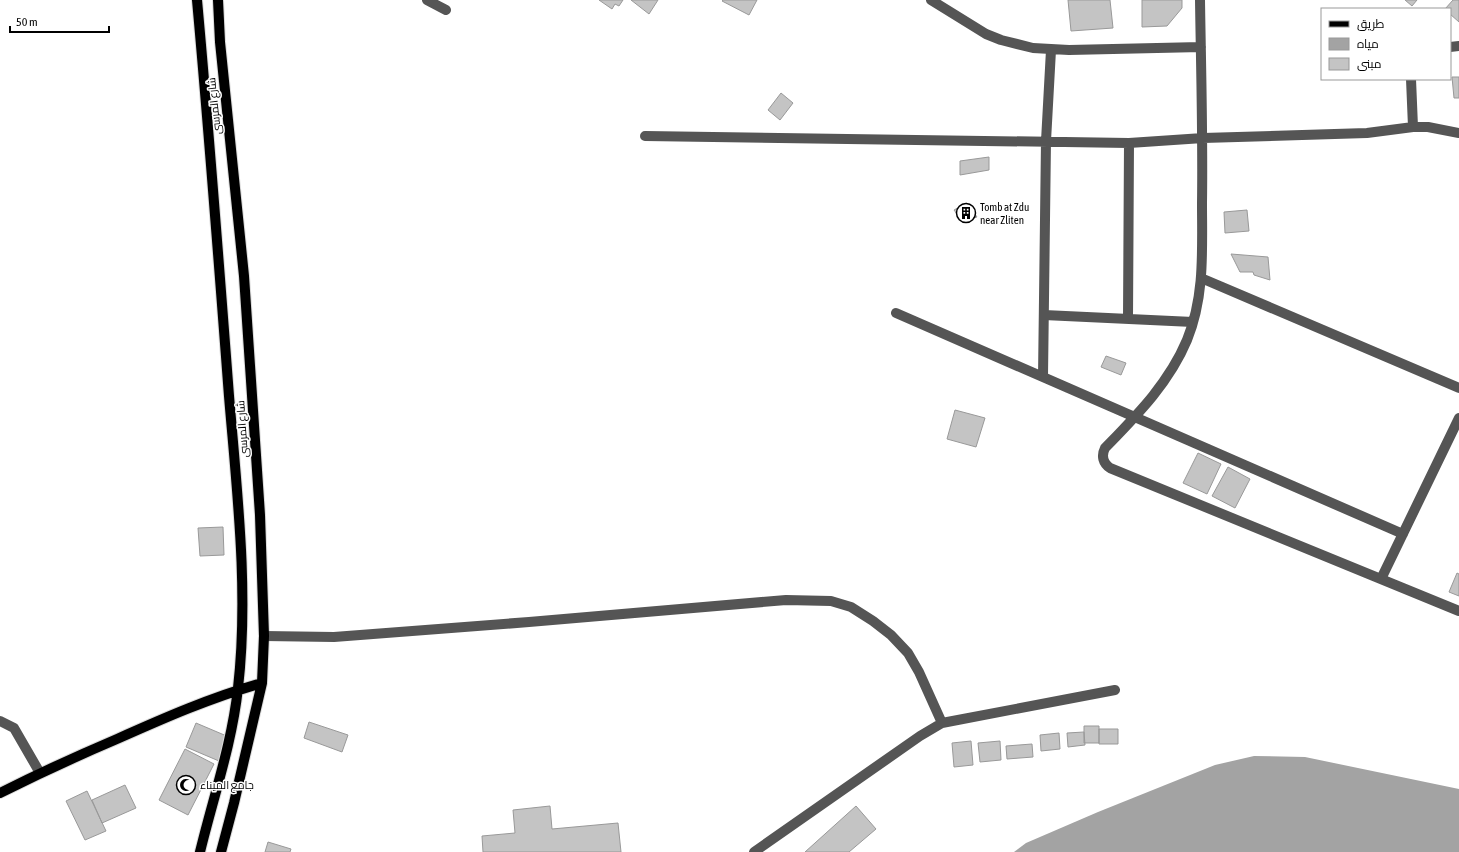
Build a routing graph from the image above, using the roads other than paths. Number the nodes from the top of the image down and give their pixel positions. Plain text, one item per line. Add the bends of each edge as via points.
1 (197, 0) edge
2 (218, 0) edge
3 (427, 0) edge
4 (931, 0) edge
5 (1200, 0) edge
6 (446, 10) dead end
7 (1201, 47) junction
8 (1051, 50) junction
9 (1411, 80) edge
10 (1413, 127) junction
11 (1459, 133) edge
12 (646, 136) dead end
13 (1203, 138) junction
14 (1046, 141) junction
15 (1129, 143) junction
16 (1201, 278) junction
17 (896, 313) dead end
18 (1044, 315) junction
19 (1128, 319) junction
20 (1193, 322) junction
21 (1043, 377) junction
22 (1459, 388) edge
23 (1135, 417) junction
24 (1459, 418) edge
25 (1402, 534) junction
26 (1381, 579) junction
27 (1459, 611) edge
28 (264, 636) junction
29 (262, 683) junction
30 (238, 690) junction
31 (1115, 690) dead end
32 (0, 721) edge
33 (942, 723) junction
34 (40, 773) junction
35 (0, 793) edge
36 (200, 852) edge
37 (221, 852) edge
38 (754, 852) edge

1 - 30 main road, شارع المرسى via 242,577 242,644
2 - 28 main road, شارع المرسى via 244,284 260,514
3 - 6 street
4 - 8 street via 986,34 1017,45
5 - 7 street
7 - 8 street
7 - 13 street
8 - 14 street
9 - 10 street
10 - 11 street
10 - 13 street via 1367,133
12 - 14 street
13 - 15 street
13 - 16 street
14 - 15 street
14 - 18 street
15 - 19 street
16 - 20 street
16 - 22 street
17 - 21 street
18 - 19 street
18 - 21 street
19 - 20 street
20 - 23 street via 1168,376
21 - 23 street
23 - 25 street
23 - 26 street via 1105,448 1103,458 1110,468
24 - 25 street
25 - 26 street
26 - 27 street
28 - 29 main road, شارع المرسى
28 - 33 street via 334,637 786,600 830,601 851,608 873,621 908,654
29 - 30 main road
29 - 37 main road, شارع المرسى
30 - 34 main road via 161,719
30 - 36 main road, شارع المرسى via 231,734
31 - 33 street
32 - 34 street via 14,728
33 - 38 street
34 - 35 main road

